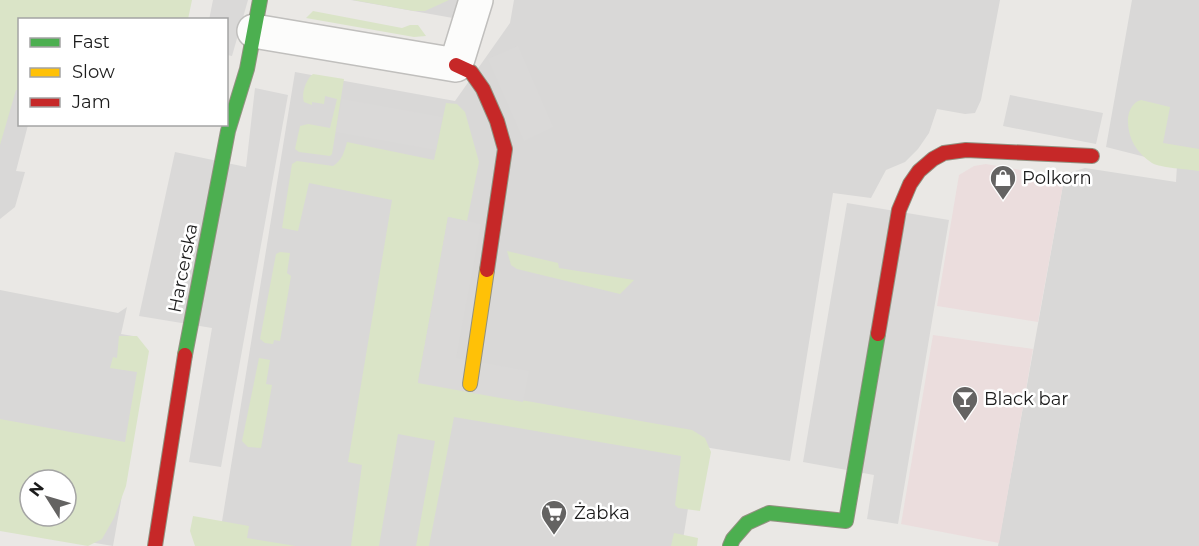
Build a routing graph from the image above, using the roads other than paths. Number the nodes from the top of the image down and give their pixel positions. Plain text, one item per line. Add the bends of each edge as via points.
1 (476, 0) edge
2 (257, 16) edge
3 (456, 65) junction
4 (1092, 156) dead end
5 (470, 384) dead end
6 (155, 546) edge
7 (730, 546) edge

1 - 3 street
2 - 3 street
2 - 6 street, Harcerska via 245,77 228,131 189,330
3 - 5 street via 477,79 500,127 505,149
4 - 7 street via 966,150 940,155 919,171 899,210 846,521 769,513 747,524

